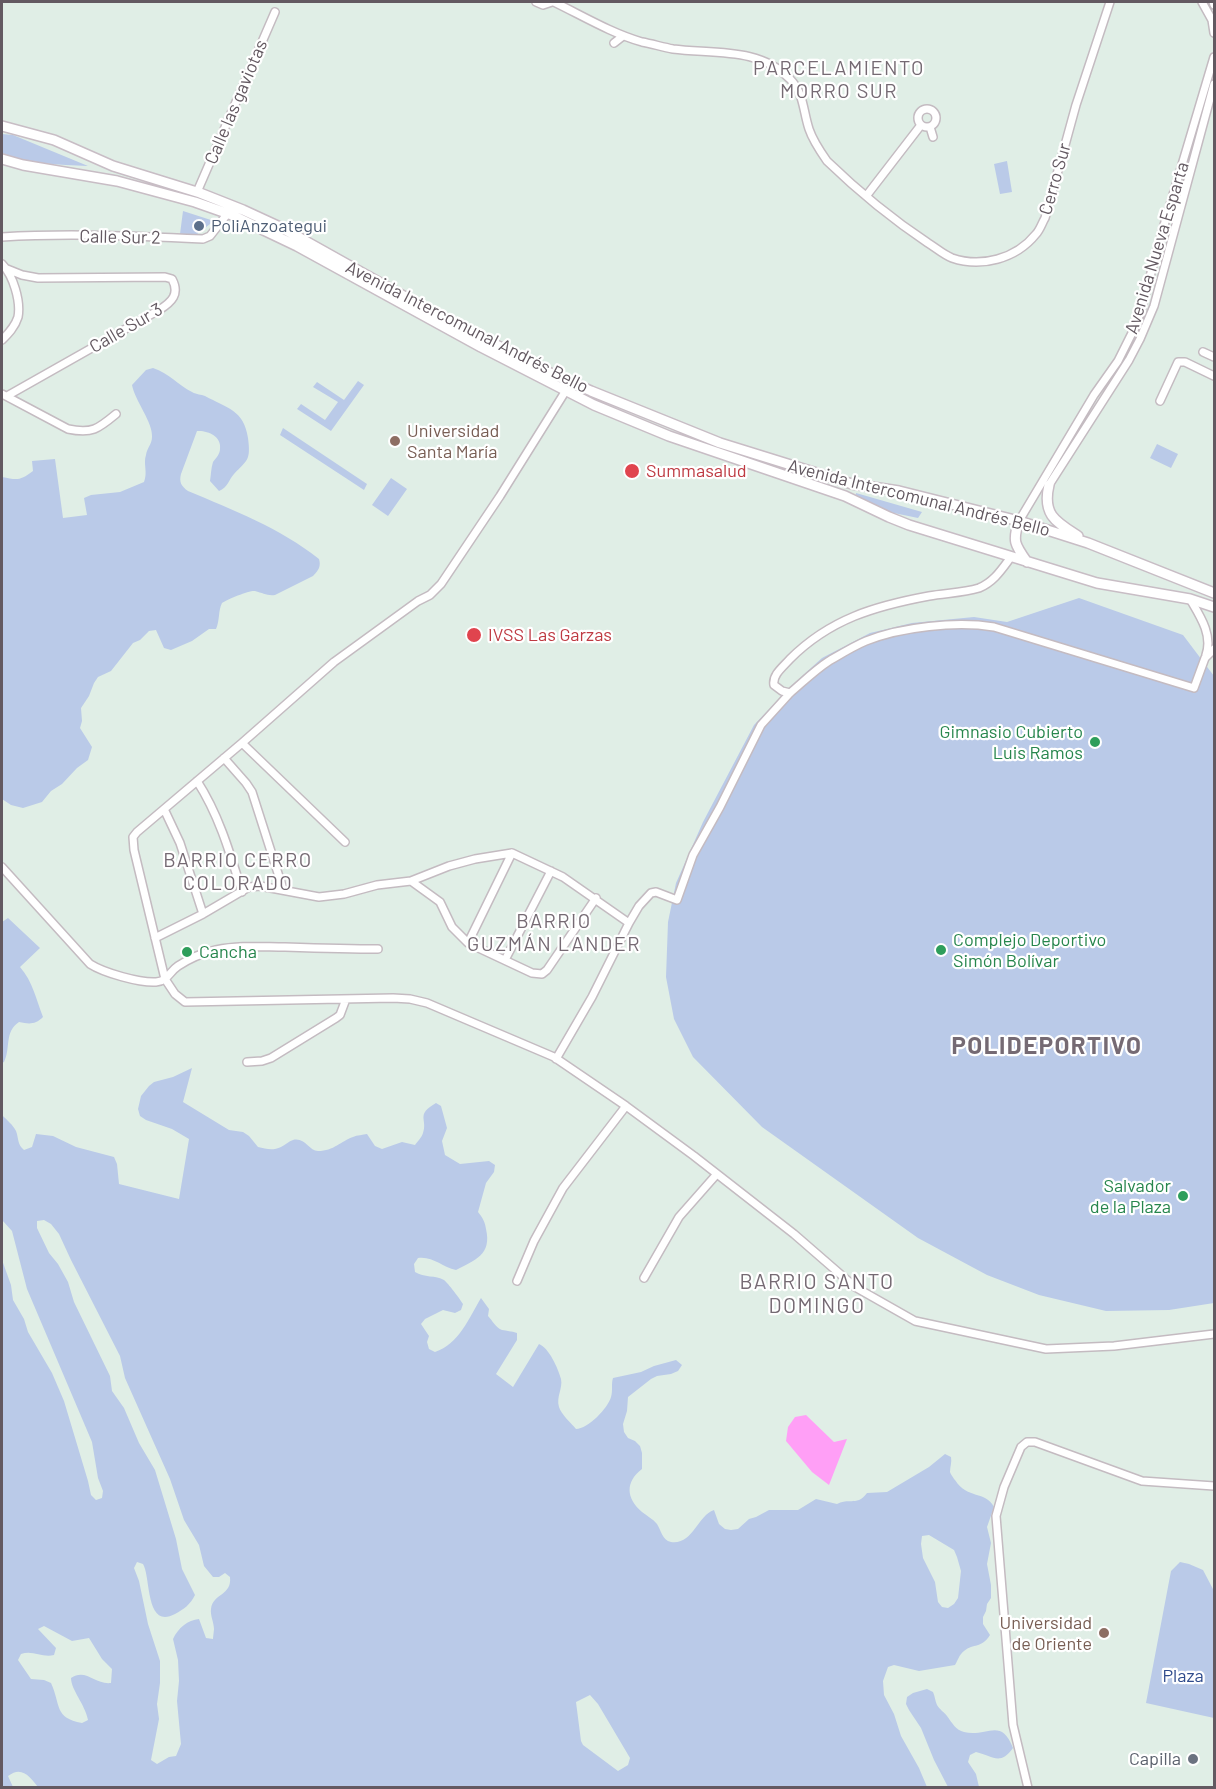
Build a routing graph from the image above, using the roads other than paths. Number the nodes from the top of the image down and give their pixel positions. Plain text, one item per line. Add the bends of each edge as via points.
1 (536, 2) edge
2 (553, 2) edge
3 (1110, 2) edge
4 (1202, 2) edge
5 (275, 12) dead end
6 (1215, 33) edge
7 (623, 36) junction
8 (614, 43) dead end
9 (1215, 57) edge
10 (1215, 84) edge
11 (921, 125) junction
12 (2, 126) edge
13 (930, 127) junction
14 (933, 137) dead end
15 (2, 159) edge
16 (197, 192) junction
17 (867, 195) junction
18 (228, 213) junction
19 (2, 237) edge
20 (4, 266) edge
21 (2, 340) edge
22 (1203, 352) dead end
23 (1215, 357) edge
24 (1215, 376) edge
25 (565, 392) junction
26 (4, 395) edge
27 (1160, 401) dead end
28 (116, 414) dead end
29 (1049, 485) joint
30 (1019, 521) junction
31 (1088, 543) junction
32 (1011, 557) junction
33 (1027, 562) junction
34 (1215, 593) edge
35 (1190, 599) junction
36 (1215, 607) edge
37 (1215, 649) edge
38 (1205, 658) junction
39 (790, 693) junction
40 (242, 743) junction
41 (224, 758) junction
42 (197, 781) junction
43 (164, 809) junction
44 (345, 842) dead end
45 (513, 853) junction
46 (2, 867) edge
47 (552, 871) junction
48 (411, 881) junction
49 (283, 889) junction
50 (242, 891) junction
51 (596, 898) junction
52 (202, 914) junction
53 (629, 923) junction
54 (155, 938) junction
55 (468, 943) junction
56 (378, 949) dead end
57 (506, 960) junction
58 (165, 980) junction
59 (346, 999) junction
60 (556, 1059) junction
61 (247, 1062) dead end
62 (626, 1106) junction
63 (716, 1175) junction
64 (644, 1278) dead end
65 (517, 1281) dead end
66 (1215, 1334) edge
67 (1215, 1486) edge
68 (1028, 1788) edge

1 - 2 street, Cerro Sur
2 - 7 street, Cerro Sur
3 - 17 street, Cerro Sur via 1045,218 1038,233 1026,244 1010,255 989,261 951,258 904,227
4 - 6 street
5 - 16 street, Calle las gaviotas
7 - 8 street
7 - 17 street, Cerro Sur via 672,48 758,58 771,65 798,89 818,149
9 - 30 street, Avenida Nueva Esparta via 1140,314 1118,361
10 - 29 street, Avenida Nueva Esparta via 1146,326 1129,360
11 - 13 street
11 - 13 street via 919,114 931,109 936,118
11 - 17 street
12 - 16 main road, Avenida Intercomunal Andrés Bello via 54,140 113,166
13 - 14 street
15 - 18 main road, Avenida Intercomunal Andrés Bello via 117,181
16 - 30 main road, Avenida Intercomunal Andrés Bello via 282,228 548,372 720,443 852,484
18 - 19 street, Calle Sur 2 via 203,239
18 - 25 main road, Avenida Intercomunal Andrés Bello via 297,246
20 - 21 street via 18,301 18,317
20 - 26 street, Calle Sur 3 via 38,278 165,277 172,279 175,293 172,302 159,310
22 - 23 street
24 - 27 street via 1181,361 1175,365
25 - 32 main road, Avenida Intercomunal Andrés Bello via 669,436 826,489 909,525
25 - 40 street via 441,584 334,662
26 - 28 street via 76,431 97,430
29 - 31 main road via 1049,512 1056,522
30 - 31 main road, Avenida Intercomunal Andrés Bello
30 - 33 main road via 1014,534
31 - 34 main road, Avenida Intercomunal Andrés Bello
32 - 33 main road, Avenida Intercomunal Andrés Bello
32 - 39 street via 992,581 979,588 875,609 825,630 800,649 773,680 777,689
33 - 35 main road, Avenida Intercomunal Andrés Bello via 1097,584
35 - 36 main road, Avenida Intercomunal Andrés Bello
35 - 38 street via 1208,637
37 - 38 street
38 - 39 street via 1194,687 993,627 949,626 866,641 827,662
39 - 53 street via 761,725 693,855 677,900 651,893
40 - 41 street
40 - 44 street
41 - 42 street
41 - 49 street via 252,792
42 - 43 street
42 - 50 street via 221,825
43 - 52 street via 180,843
43 - 54 street via 133,837
45 - 47 street
45 - 48 street via 449,866
45 - 55 street
46 - 58 street via 90,964 110,974 151,982
47 - 51 street
47 - 57 street
48 - 49 street via 319,897
48 - 55 street via 440,902 452,927
49 - 50 street via 261,886
50 - 52 street
51 - 53 street
51 - 57 street via 542,974
52 - 54 street
53 - 60 street
54 - 58 street
55 - 57 street
56 - 58 street via 217,950 193,957
58 - 59 street via 185,1002
59 - 60 street via 393,998 426,1003
59 - 61 street via 336,1018 271,1058
60 - 62 street
62 - 63 street
62 - 65 street via 563,1188
63 - 64 street via 680,1217
63 - 66 street via 855,1287 915,1321 1046,1348 1114,1346
67 - 68 street via 1142,1481 1035,1442 1022,1447 996,1516 1013,1725

